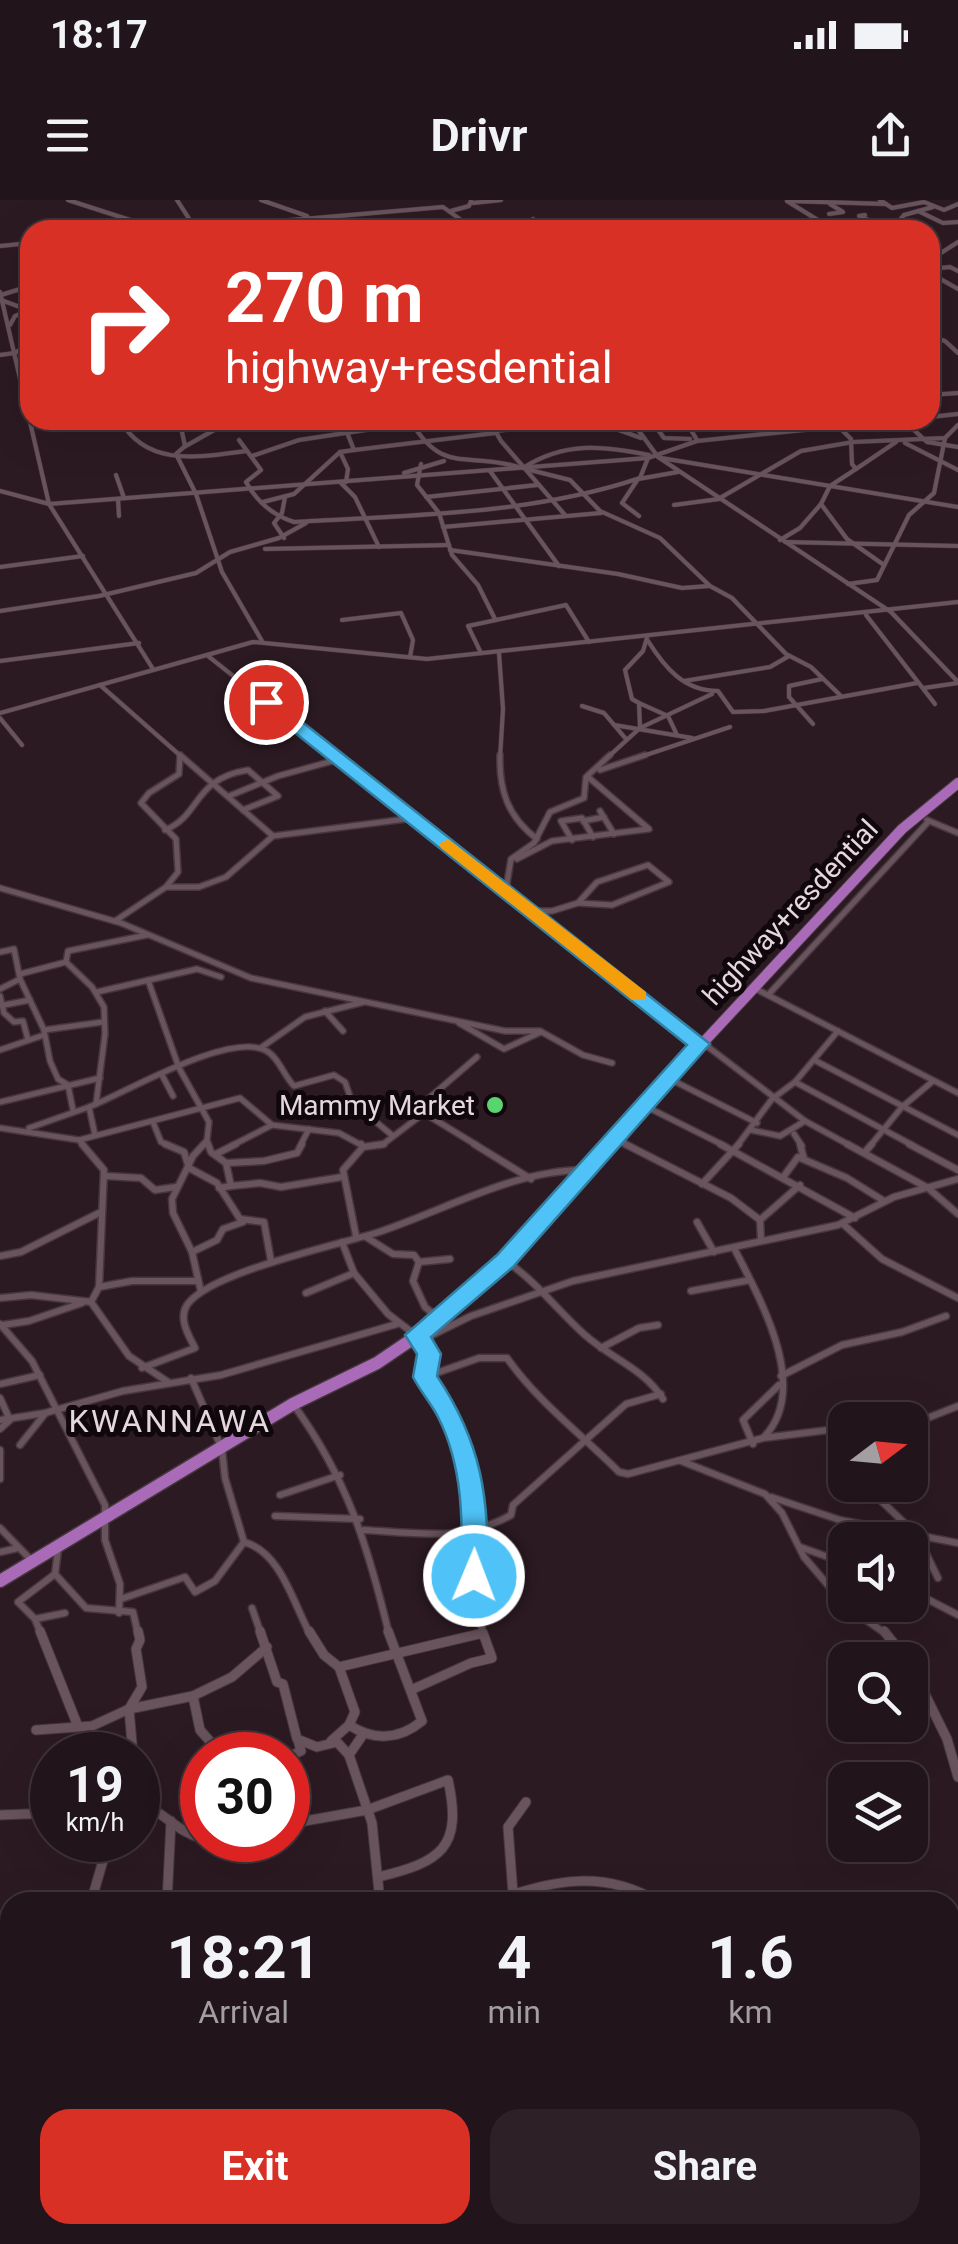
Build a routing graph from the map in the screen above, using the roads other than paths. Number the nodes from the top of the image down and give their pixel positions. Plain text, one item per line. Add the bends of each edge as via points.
1 (68, 200) edge
2 (262, 200) edge
3 (501, 200) edge
4 (787, 200) edge
5 (847, 200) edge
6 (880, 200) edge
7 (840, 201) edge
8 (922, 201) edge
9 (471, 203) edge
10 (828, 203) junction
11 (886, 204) junction
12 (958, 204) edge
13 (934, 206) junction
14 (916, 210) junction
15 (944, 210) junction
16 (451, 211) junction
17 (829, 214) dead end
18 (958, 214) edge
19 (458, 217) junction
20 (311, 218) junction
21 (130, 220) edge
22 (289, 220) edge
23 (462, 220) edge
24 (818, 220) edge
25 (902, 220) edge
26 (935, 220) edge
27 (0, 239) edge
28 (20, 244) joint
29 (0, 246) edge
30 (940, 278) edge
31 (958, 279) edge
32 (948, 284) junction
33 (958, 289) edge
34 (1, 297) edge
35 (20, 317) edge
36 (10, 325) junction
37 (20, 350) edge
38 (15, 353) junction
39 (0, 354) edge
40 (19, 368) joint
41 (20, 373) edge
42 (958, 425) edge
43 (33, 430) edge
44 (127, 430) edge
45 (183, 430) edge
46 (218, 430) edge
47 (350, 430) joint
48 (415, 430) edge
49 (512, 430) edge
50 (618, 430) edge
51 (638, 430) edge
52 (658, 430) edge
53 (691, 430) edge
54 (800, 430) edge
55 (842, 430) edge
56 (912, 430) edge
57 (496, 432) junction
58 (642, 438) junction
59 (945, 438) junction
60 (239, 440) dead end
61 (922, 440) junction
62 (697, 441) junction
63 (422, 442) junction
64 (854, 442) junction
65 (896, 442) junction
66 (904, 442) junction
67 (944, 446) junction
68 (958, 447) edge
69 (184, 448) junction
70 (354, 450) junction
71 (340, 452) junction
72 (250, 453) junction
73 (658, 457) junction
74 (178, 458) junction
75 (648, 458) junction
76 (444, 460) junction
77 (942, 463) junction
78 (421, 465) junction
79 (522, 468) junction
80 (856, 469) junction
81 (490, 470) junction
82 (958, 470) edge
83 (679, 472) junction
84 (448, 473) junction
85 (762, 473) junction
86 (116, 475) dead end
87 (420, 475) junction
88 (391, 478) junction
89 (638, 479) junction
90 (343, 482) junction
91 (538, 485) junction
92 (303, 486) junction
93 (830, 486) junction
94 (249, 488) junction
95 (502, 489) junction
96 (0, 492) edge
97 (196, 494) junction
98 (426, 496) junction
99 (587, 496) junction
100 (285, 498) junction
101 (550, 498) junction
102 (121, 499) junction
103 (719, 499) junction
104 (922, 500) junction
105 (263, 502) junction
106 (49, 504) junction
107 (821, 504) junction
108 (512, 505) junction
109 (674, 505) dead end
110 (958, 507) edge
111 (603, 512) junction
112 (439, 513) junction
113 (119, 516) dead end
114 (279, 516) junction
115 (565, 516) junction
116 (638, 516) dead end
117 (366, 517) junction
118 (524, 520) junction
119 (307, 522) junction
120 (443, 526) junction
121 (284, 538) junction
122 (782, 541) junction
123 (856, 546) junction
124 (379, 547) junction
125 (450, 547) junction
126 (895, 547) junction
127 (249, 548) junction
128 (958, 548) edge
129 (83, 556) junction
130 (218, 560) junction
131 (884, 565) junction
132 (0, 567) edge
133 (559, 567) junction
134 (846, 584) junction
135 (710, 586) junction
136 (107, 597) junction
137 (958, 602) edge
138 (0, 611) edge
139 (891, 612) junction
140 (866, 614) junction
141 (495, 619) junction
142 (342, 620) dead end
143 (754, 626) junction
144 (647, 639) junction
145 (262, 642) junction
146 (139, 643) junction
147 (590, 643) junction
148 (499, 652) junction
149 (482, 654) junction
150 (208, 655) junction
151 (789, 656) junction
152 (410, 657) junction
153 (0, 661) edge
154 (153, 669) junction
155 (823, 679) junction
156 (682, 681) junction
157 (917, 683) junction
158 (958, 683) edge
159 (99, 684) junction
160 (923, 688) junction
161 (718, 691) junction
162 (840, 695) junction
163 (639, 702) junction
164 (795, 702) junction
165 (936, 704) dead end
166 (582, 706) dead end
167 (0, 716) edge
168 (668, 716) junction
169 (813, 724) dead end
170 (614, 725) junction
171 (730, 727) dead end
172 (639, 729) junction
173 (678, 735) junction
174 (694, 739) junction
175 (626, 740) junction
176 (22, 745) dead end
177 (180, 755) junction
178 (341, 759) junction
179 (591, 774) junction
180 (210, 781) junction
181 (263, 782) junction
182 (958, 783) edge
183 (228, 796) junction
184 (243, 810) junction
185 (916, 816) junction
186 (414, 818) junction
187 (583, 821) junction
188 (929, 821) junction
189 (165, 830) junction
190 (958, 832) edge
191 (614, 834) junction
192 (274, 836) junction
193 (592, 837) junction
194 (537, 838) junction
195 (572, 840) junction
196 (510, 862) junction
197 (166, 886) junction
198 (0, 888) edge
199 (506, 890) junction
200 (578, 903) junction
201 (532, 910) junction
202 (115, 921) junction
203 (148, 934) junction
204 (0, 952) edge
205 (66, 962) junction
206 (20, 977) junction
207 (221, 977) dead end
208 (148, 980) junction
209 (753, 988) junction
210 (0, 992) edge
211 (97, 992) junction
212 (768, 996) junction
213 (30, 1000) junction
214 (370, 1002) junction
215 (4, 1005) junction
216 (324, 1010) junction
217 (454, 1020) junction
218 (103, 1022) junction
219 (343, 1031) dead end
220 (542, 1032) junction
221 (838, 1032) junction
222 (44, 1033) junction
223 (28, 1040) junction
224 (701, 1043) junction
225 (262, 1047) junction
226 (0, 1050) edge
227 (477, 1057) dead end
228 (816, 1061) junction
229 (612, 1063) dead end
230 (179, 1068) junction
231 (162, 1075) junction
232 (102, 1078) junction
233 (669, 1078) junction
234 (933, 1081) junction
235 (795, 1082) junction
236 (68, 1085) junction
237 (958, 1093) edge
238 (173, 1096) dead end
239 (772, 1099) junction
240 (0, 1102) edge
241 (92, 1106) junction
242 (644, 1106) junction
243 (902, 1107) junction
244 (205, 1108) junction
245 (73, 1110) junction
246 (424, 1112) junction
247 (805, 1121) junction
248 (152, 1122) junction
249 (756, 1123) junction
250 (272, 1125) junction
251 (0, 1128) edge
252 (310, 1128) junction
253 (26, 1129) junction
254 (751, 1130) junction
255 (884, 1132) junction
256 (794, 1134) junction
257 (95, 1136) junction
258 (393, 1136) junction
259 (958, 1136) edge
260 (616, 1139) junction
261 (79, 1140) junction
262 (207, 1140) junction
263 (363, 1147) junction
264 (733, 1152) junction
265 (865, 1153) junction
266 (216, 1154) junction
267 (804, 1159) junction
268 (226, 1163) junction
269 (189, 1168) junction
270 (958, 1170) edge
271 (586, 1171) junction
272 (106, 1176) junction
273 (784, 1176) junction
274 (342, 1177) junction
275 (532, 1179) junction
276 (958, 1179) edge
277 (702, 1184) junction
278 (800, 1185) junction
279 (231, 1186) junction
280 (176, 1187) junction
281 (219, 1188) junction
282 (928, 1188) junction
283 (884, 1201) junction
284 (99, 1212) junction
285 (958, 1214) edge
286 (856, 1218) junction
287 (760, 1220) junction
288 (244, 1222) junction
289 (697, 1222) dead end
290 (844, 1224) junction
291 (360, 1237) junction
292 (761, 1239) junction
293 (342, 1242) junction
294 (734, 1248) junction
295 (192, 1252) junction
296 (714, 1252) junction
297 (0, 1256) edge
298 (450, 1259) dead end
299 (272, 1261) junction
300 (505, 1261) junction
301 (419, 1262) junction
302 (354, 1272) junction
303 (196, 1280) junction
304 (750, 1280) junction
305 (98, 1287) junction
306 (691, 1291) dead end
307 (201, 1292) junction
308 (545, 1292) junction
309 (306, 1293) dead end
310 (0, 1298) edge
311 (958, 1298) edge
312 (87, 1302) junction
313 (946, 1316) dead end
314 (437, 1317) junction
315 (397, 1324) junction
316 (1, 1325) edge
317 (658, 1325) dead end
318 (420, 1338) junction
319 (601, 1348) junction
320 (142, 1368) junction
321 (40, 1374) junction
322 (425, 1377) junction
323 (192, 1378) junction
324 (780, 1380) junction
325 (170, 1383) junction
326 (0, 1384) edge
327 (0, 1398) edge
328 (293, 1404) junction
329 (958, 1406) edge
330 (57, 1409) junction
331 (45, 1413) junction
332 (928, 1418) edge
333 (0, 1420) edge
334 (10, 1420) junction
335 (0, 1430) edge
336 (828, 1430) edge
337 (584, 1438) junction
338 (763, 1438) junction
339 (753, 1444) junction
340 (20, 1445) dead end
341 (222, 1449) junction
342 (0, 1450) edge
343 (680, 1461) junction
344 (340, 1475) junction
345 (0, 1479) edge
346 (765, 1494) junction
347 (280, 1495) dead end
348 (882, 1502) edge
349 (276, 1516) dead end
350 (360, 1519) junction
351 (105, 1521) junction
352 (842, 1522) edge
353 (903, 1522) edge
354 (0, 1528) edge
355 (364, 1530) junction
356 (476, 1534) junction
357 (928, 1537) edge
358 (244, 1542) junction
359 (958, 1543) edge
360 (794, 1544) junction
361 (18, 1548) junction
362 (58, 1550) junction
363 (0, 1552) edge
364 (828, 1557) edge
365 (928, 1558) edge
366 (32, 1562) junction
367 (55, 1574) junction
368 (938, 1578) dead end
369 (0, 1581) edge
370 (828, 1588) edge
371 (121, 1599) junction
372 (928, 1599) edge
373 (252, 1608) dead end
374 (65, 1613) dead end
375 (119, 1613) junction
376 (958, 1614) edge
377 (35, 1620) junction
378 (871, 1622) edge
379 (483, 1633) junction
380 (893, 1642) edge
381 (268, 1646) junction
382 (395, 1656) junction
383 (339, 1666) junction
384 (411, 1690) junction
385 (193, 1696) junction
386 (928, 1700) edge
387 (130, 1709) junction
388 (78, 1724) junction
389 (349, 1725) junction
390 (36, 1730) dead end
391 (132, 1732) edge
392 (199, 1732) edge
393 (295, 1732) edge
394 (362, 1736) junction
395 (332, 1742) junction
396 (310, 1744) edge
397 (349, 1755) junction
398 (958, 1776) edge
399 (526, 1802) dead end
400 (160, 1808) edge
401 (368, 1810) junction
402 (30, 1813) edge
403 (0, 1815) edge
404 (310, 1820) edge
405 (172, 1821) junction
406 (180, 1827) edge
407 (104, 1862) edge
408 (378, 1877) junction
409 (95, 1892) edge
410 (166, 1892) edge
411 (379, 1892) edge
412 (513, 1892) edge
413 (518, 1892) edge
414 (640, 1892) edge

1 - 21 street
2 - 20 street
3 - 9 street
4 - 10 street
4 - 24 street
5 - 7 street
6 - 11 street
7 - 10 street
7 - 11 street via 851,207
8 - 11 street
8 - 13 street
9 - 16 street
9 - 19 street
10 - 17 street via 842,212
12 - 15 street
13 - 14 street
13 - 15 street
14 - 25 street
14 - 26 street
15 - 18 street
16 - 19 street
16 - 20 street
19 - 23 street
20 - 22 street
27 - 28 street
28 - 29 street
30 - 32 street
31 - 32 street
32 - 33 street
34 - 36 street
35 - 36 street
36 - 38 street
37 - 38 street
38 - 39 street
38 - 40 street
40 - 41 street
42 - 59 street
43 - 106 street
44 - 74 street via 138,446
45 - 69 street
46 - 69 street
47 - 70 street
47 - 72 street
48 - 63 street
49 - 57 street
50 - 58 street
51 - 58 street
52 - 62 street via 664,438
53 - 62 street
54 - 62 street
55 - 64 street
56 - 61 street
57 - 63 street
57 - 79 street
58 - 73 street
59 - 61 street
59 - 67 street
60 - 72 street
61 - 66 street
61 - 67 street
62 - 73 street
63 - 70 street
63 - 76 street
64 - 65 street
64 - 80 street
64 - 85 street via 801,452
65 - 66 street
65 - 80 street
66 - 77 street
67 - 68 street
67 - 77 street
69 - 74 street
70 - 71 street
71 - 90 street via 348,469
71 - 92 street
72 - 74 street
72 - 94 street via 261,470 246,482
73 - 75 street
73 - 79 street via 612,445 580,446 545,452
73 - 83 street
73 - 85 street
74 - 97 street
75 - 79 street
75 - 89 street
76 - 78 street
76 - 79 street
76 - 84 street
77 - 82 street
77 - 104 street via 934,493
78 - 87 street
78 - 88 street
79 - 81 street
79 - 91 street
79 - 99 street via 570,480
80 - 93 street
81 - 84 street
81 - 95 street
83 - 89 street
83 - 103 street
84 - 87 street
85 - 93 street
85 - 103 street
86 - 102 street
87 - 88 street
87 - 98 street
88 - 90 street
89 - 99 street
89 - 116 street via 622,503
90 - 92 street
90 - 117 street
91 - 95 street
91 - 101 street
92 - 94 street
92 - 100 street
93 - 104 street
93 - 107 street
94 - 97 street
94 - 105 street
95 - 98 street
95 - 108 street
96 - 106 street
97 - 102 street
97 - 130 street
98 - 112 street
99 - 101 street
99 - 111 street
100 - 105 street
100 - 114 street
101 - 108 street
101 - 115 street
102 - 106 street
102 - 113 street
103 - 109 street
103 - 122 street
104 - 110 street
104 - 126 street
105 - 114 street
106 - 129 street
107 - 122 street
107 - 123 street
108 - 112 street
108 - 118 street
111 - 115 street
111 - 135 street via 660,538
112 - 117 street
112 - 120 street
114 - 119 street
114 - 121 street via 275,527
115 - 118 street
117 - 119 street
117 - 124 street
118 - 120 street
118 - 133 street
119 - 121 street
120 - 125 street
121 - 127 street
122 - 123 street
122 - 134 street
123 - 126 street
123 - 131 street
124 - 125 street
124 - 127 street
125 - 133 street
125 - 141 street
126 - 128 street
126 - 131 street
127 - 130 street
129 - 132 street
129 - 136 street
130 - 136 street via 197,573
130 - 145 street
131 - 134 street via 878,580
133 - 135 street via 682,588
134 - 139 street
135 - 143 street via 732,598
136 - 138 street
136 - 146 street
137 - 139 street
139 - 140 street
139 - 158 street
140 - 143 street
140 - 157 street
141 - 147 street via 569,605
141 - 149 street via 468,626
142 - 152 street via 401,613 413,640
143 - 144 street
143 - 151 street
144 - 147 street
144 - 156 street via 664,668
144 - 163 street via 626,670
145 - 150 street
145 - 152 street
146 - 153 street
146 - 154 street
147 - 148 street
148 - 149 street
148 - 194 street via 499,777 512,819
149 - 152 street
150 - 154 street
150 - 178 street
151 - 155 street
151 - 156 street via 770,667
154 - 159 street
155 - 162 street
155 - 164 street via 789,686
156 - 161 street
157 - 160 street
157 - 162 street
158 - 160 street
159 - 167 street
159 - 177 street
160 - 165 street
161 - 164 street via 734,712
161 - 168 street
162 - 164 street
163 - 168 street
163 - 172 street
164 - 169 street
166 - 170 street via 604,713
167 - 176 street
168 - 172 street
168 - 173 street
170 - 172 street
170 - 175 street
171 - 174 street
172 - 173 street
172 - 175 street
173 - 174 street
174 - 179 street
175 - 179 street
177 - 180 street
177 - 189 street via 180,774 141,803
178 - 181 street
178 - 186 street
179 - 191 street via 649,829
179 - 194 street via 584,798 550,812
180 - 181 street via 248,770
180 - 183 street
180 - 189 street via 192,798 182,823
181 - 183 street
181 - 184 street via 278,796
182 - 185 highway, highway+resdential
183 - 184 street
184 - 192 street
185 - 188 street
185 - 209 highway, highway+resdential
186 - 192 street
186 - 199 street
187 - 191 street via 602,814
187 - 193 street
187 - 195 street via 561,821
188 - 190 street
188 - 212 street
189 - 197 street via 176,839 178,872
191 - 193 street
192 - 197 street via 212,886
193 - 195 street
194 - 196 street
195 - 196 street via 552,841
196 - 199 street
197 - 202 street
198 - 202 street
199 - 201 street
200 - 200 street via 603,908 670,882 648,865 602,879
200 - 201 street
201 - 224 street
202 - 203 street
203 - 205 street via 68,951
203 - 214 street via 251,978
204 - 206 street via 14,949
205 - 206 street
205 - 211 street
206 - 210 street
206 - 213 street
207 - 208 street via 197,969
208 - 211 street
208 - 230 street
209 - 212 street
209 - 224 highway, highway+resdential
210 - 215 street
211 - 218 street
212 - 221 street
213 - 215 street
213 - 222 street
214 - 216 street
214 - 217 street
215 - 223 street via 14,1022 23,1021
216 - 219 street
216 - 225 street
217 - 220 street
217 - 220 street via 504,1049
218 - 222 street
218 - 232 street
220 - 229 street
221 - 228 street
221 - 234 street
222 - 223 street
222 - 236 street via 54,1071
223 - 226 street
224 - 233 highway, highway+resdential
224 - 239 street
225 - 230 street
225 - 258 street via 294,1086 334,1075 352,1102
227 - 246 street via 421,1105
228 - 235 street
228 - 243 street
230 - 231 street
230 - 244 street
231 - 238 street
231 - 241 street
232 - 236 street
232 - 241 street
233 - 242 highway, highway+resdential
233 - 249 street
234 - 237 street
234 - 243 street
235 - 239 street
235 - 255 street
236 - 240 street
236 - 245 street
239 - 247 street
239 - 249 street
241 - 245 street
241 - 257 street
242 - 260 highway, highway+resdential
242 - 264 street
243 - 255 street
243 - 259 street
244 - 248 street
244 - 250 street via 240,1098
244 - 262 street
245 - 253 street
246 - 258 street
246 - 275 street
247 - 256 street
247 - 265 street
248 - 257 street
248 - 269 street via 162,1142 184,1152
249 - 254 street
250 - 252 street
250 - 266 street
251 - 253 street
252 - 263 street
252 - 268 street via 296,1154
253 - 261 street
254 - 256 street via 774,1138
254 - 264 street
255 - 265 street
255 - 270 street
256 - 267 street
257 - 261 street
258 - 263 street
260 - 271 highway, highway+resdential
260 - 277 street
261 - 272 street
262 - 266 street
262 - 269 street
263 - 274 street
264 - 273 street
264 - 277 street
265 - 282 street
266 - 268 street
267 - 273 street via 798,1157
267 - 283 street
268 - 279 street
269 - 280 street
269 - 281 street
271 - 275 street
271 - 300 highway, highway+resdential
272 - 280 street via 141,1178 155,1190
272 - 284 street
273 - 278 street
274 - 279 street via 281,1187
274 - 291 street
275 - 291 street
276 - 282 street
277 - 287 street
278 - 286 street
278 - 287 street
279 - 281 street
280 - 295 street via 172,1213
281 - 288 street
282 - 283 street
282 - 285 street
283 - 286 street
284 - 297 street
284 - 305 street
286 - 290 street
287 - 292 street
288 - 295 street
288 - 299 street via 264,1222
289 - 296 street
290 - 292 street
290 - 311 street via 882,1258
291 - 293 street
291 - 301 street
292 - 294 street
293 - 299 street
293 - 302 street
294 - 296 street
294 - 304 street
295 - 303 street
296 - 308 street via 672,1255
298 - 301 street
299 - 307 street
300 - 308 street
300 - 314 highway, highway+resdential
301 - 314 street via 413,1281
302 - 309 street
302 - 315 street
303 - 305 street
303 - 307 street
304 - 306 street
304 - 324 street via 774,1342
305 - 312 street
307 - 320 street via 184,1315 195,1348
308 - 318 street
308 - 319 street
310 - 312 street
312 - 316 street
312 - 320 street
313 - 324 street via 842,1345
314 - 318 highway, highway+resdential
315 - 318 street
315 - 323 street
316 - 321 street
317 - 319 street
318 - 322 street via 429,1354
318 - 328 highway, highway+resdential
319 - 337 street via 647,1375 662,1397 626,1404
320 - 325 street
321 - 326 street
321 - 330 street
322 - 337 street via 479,1358 507,1358 533,1394
322 - 356 street via 450,1415 470,1472
323 - 325 street
323 - 341 street
324 - 338 street via 782,1412
324 - 339 street via 743,1420
325 - 330 street
327 - 334 street
328 - 341 highway, highway+resdential
328 - 344 street
329 - 332 street
330 - 331 street
330 - 351 street via 105,1505
331 - 334 street
331 - 340 street
333 - 334 street
334 - 335 street
336 - 338 street
337 - 343 street via 619,1472
337 - 356 street via 513,1505 511,1516
338 - 339 street
339 - 343 street
341 - 351 highway, highway+resdential
341 - 358 street
342 - 345 street
343 - 346 street
344 - 347 street
344 - 350 street
346 - 352 street
346 - 360 street via 782,1513
348 - 353 street
349 - 350 street
350 - 355 street
351 - 362 highway, highway+resdential
351 - 371 street
354 - 361 street
355 - 356 street
355 - 382 street
356 - 379 street via 473,1589
357 - 359 street
358 - 371 street via 215,1581 194,1592 185,1578
358 - 383 street via 260,1546 277,1565 314,1645
360 - 364 street
360 - 370 street
361 - 363 street
361 - 366 street
362 - 366 highway, highway+resdential
362 - 367 street
365 - 368 street
366 - 369 highway, highway+resdential
367 - 375 street via 86,1608
367 - 377 street via 18,1602
371 - 375 street
372 - 376 street
373 - 381 street
374 - 377 street
375 - 387 street via 133,1612 140,1640 142,1688
377 - 388 street
378 - 380 street
379 - 382 street
379 - 384 street via 492,1658
381 - 385 street via 232,1677
381 - 393 street
382 - 383 street
382 - 384 street
383 - 389 street via 355,1706
384 - 394 street via 422,1721 413,1730
385 - 387 street
385 - 392 street
386 - 398 street
387 - 388 street via 92,1726
387 - 391 street
388 - 390 street
389 - 394 street
389 - 395 street
394 - 397 street
395 - 396 street
395 - 397 street
397 - 401 street
399 - 412 street via 508,1827 514,1841 507,1866
400 - 405 street
401 - 404 street
401 - 408 street
401 - 408 street via 448,1780 452,1793 452,1828 441,1856
402 - 403 street
405 - 406 street
405 - 410 street
407 - 409 street
408 - 411 street
413 - 414 street via 580,1878

